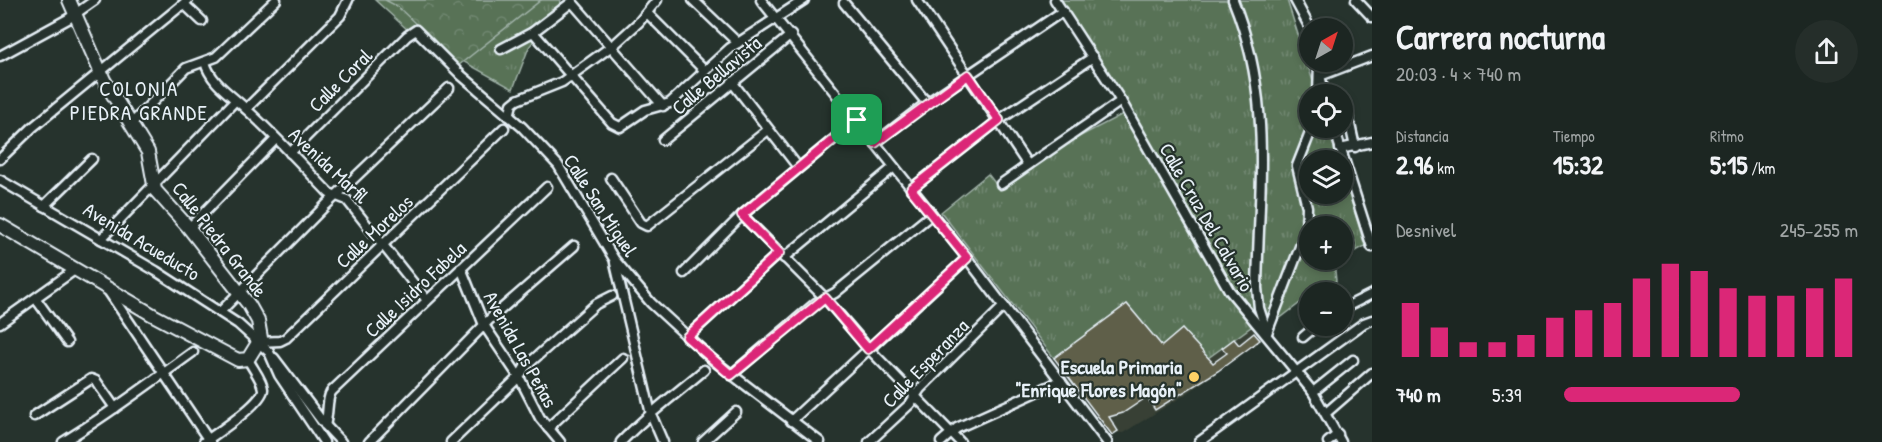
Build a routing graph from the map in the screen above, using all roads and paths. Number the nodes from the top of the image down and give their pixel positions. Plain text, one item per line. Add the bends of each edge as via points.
1 (69, 0) edge
2 (95, 0) edge
3 (276, 0) edge
4 (348, 0) edge
5 (657, 0) edge
6 (693, 0) edge
7 (761, 0) edge
8 (804, 0) edge
9 (917, 0) edge
10 (1055, 0) edge
11 (1233, 0) edge
12 (1295, 0) edge
13 (1356, 0) edge
14 (186, 2) edge
15 (844, 3) dead end
16 (1063, 11) junction
17 (647, 13) junction
18 (75, 14) junction
19 (1372, 17) edge
20 (777, 18) junction
21 (1305, 18) edge
22 (202, 21) dead end
23 (413, 30) joint
24 (533, 32) junction
25 (790, 35) junction
26 (738, 43) junction
27 (612, 45) junction
28 (501, 49) dead end
29 (0, 56) edge
30 (1372, 56) edge
31 (1093, 57) junction
32 (205, 62) junction
33 (704, 70) junction
34 (100, 72) junction
35 (1320, 72) edge
36 (572, 74) junction
37 (968, 75) junction
38 (1320, 76) junction
39 (732, 82) junction
40 (1319, 84) edge
41 (1322, 84) edge
42 (449, 88) dead end
43 (235, 100) junction
44 (1120, 101) junction
45 (927, 103) junction
46 (663, 106) junction
47 (246, 109) junction
48 (509, 116) junction
49 (857, 120) junction
50 (999, 120) junction
51 (131, 124) junction
52 (504, 128) dead end
53 (768, 130) junction
54 (1308, 138) edge
55 (1337, 138) edge
56 (1353, 138) edge
57 (276, 139) junction
58 (663, 140) dead end
59 (1372, 142) edge
60 (875, 143) junction
61 (1355, 147) junction
62 (1340, 149) junction
63 (290, 153) junction
64 (0, 159) edge
65 (92, 159) dead end
66 (1028, 165) junction
67 (798, 167) junction
68 (894, 167) junction
69 (611, 178) dead end
70 (0, 180) edge
71 (153, 183) junction
72 (1001, 184) dead end
73 (547, 187) dead end
74 (911, 189) junction
75 (339, 195) junction
76 (44, 206) junction
77 (932, 214) junction
78 (742, 215) junction
79 (0, 225) edge
80 (189, 228) junction
81 (101, 239) junction
82 (383, 243) junction
83 (574, 246) dead end
84 (1372, 247) edge
85 (781, 256) junction
86 (967, 258) junction
87 (614, 260) junction
88 (461, 268) junction
89 (76, 269) junction
90 (684, 273) dead end
91 (105, 286) junction
92 (238, 291) junction
93 (1372, 294) edge
94 (612, 296) dead end
95 (825, 298) junction
96 (36, 300) junction
97 (426, 300) junction
98 (1353, 304) edge
99 (1004, 306) junction
100 (221, 311) junction
101 (1372, 320) edge
102 (0, 323) edge
103 (484, 326) junction
104 (1267, 333) junction
105 (687, 337) junction
106 (68, 342) dead end
107 (259, 342) junction
108 (868, 349) junction
109 (193, 352) dead end
110 (272, 356) junction
111 (623, 358) dead end
112 (248, 359) junction
113 (1353, 360) dead end
114 (704, 370) dead end
115 (1297, 372) junction
116 (163, 374) junction
117 (1372, 374) edge
118 (731, 375) junction
119 (519, 377) junction
120 (1061, 381) junction
121 (1313, 392) junction
122 (916, 397) junction
123 (116, 408) junction
124 (736, 412) dead end
125 (1326, 413) junction
126 (651, 414) junction
127 (34, 416) dead end
128 (791, 421) junction
129 (325, 425) junction
130 (548, 428) junction
131 (952, 432) junction
132 (1340, 438) edge
133 (207, 441) edge
134 (63, 442) edge
135 (324, 442) edge
136 (341, 442) edge
137 (369, 442) edge
138 (452, 442) edge
139 (560, 442) edge
140 (621, 442) edge
141 (663, 442) edge
142 (703, 442) edge
143 (820, 442) edge
144 (869, 442) edge
145 (941, 442) edge
146 (960, 442) edge
147 (1107, 442) edge
148 (1198, 442) edge
149 (1328, 442) edge

1 - 18 street, Calle Piedra Grande
2 - 18 street
3 - 32 street via 216,57
4 - 47 street via 340,16
5 - 17 street
6 - 26 street
7 - 20 street
8 - 20 street
9 - 37 street
10 - 16 street, Calle Cruz Del Calvario
11 - 104 street via 1255,67 1260,110 1257,288 1258,308
12 - 21 street
13 - 19 street
14 - 22 street
14 - 34 street
15 - 45 street
16 - 31 street, Calle Cruz Del Calvario
16 - 37 street
17 - 27 street
17 - 33 street
18 - 29 street
18 - 34 street, Calle Piedra Grande
20 - 25 street
20 - 26 street
23 - 48 street, Calle San Miguel
23 - 63 street, Calle Coral
24 - 27 street via 572,2
24 - 28 street
24 - 36 street
25 - 39 street, Calle Bellavista
25 - 49 street
26 - 33 street
27 - 36 street
27 - 46 street
30 - 38 street
31 - 44 street, Calle Cruz Del Calvario
31 - 50 street
32 - 43 street, Avenida Marfil via 211,76
32 - 51 street via 186,68
33 - 46 street
34 - 51 street, Calle Piedra Grande
34 - 64 street
35 - 38 street
36 - 46 street via 617,127 623,127 645,110
36 - 48 street via 553,88 517,100
37 - 45 street
37 - 50 street
38 - 40 street
38 - 41 street
39 - 53 street
39 - 58 street, Calle Bellavista
42 - 75 street
43 - 47 street, Avenida Marfil
43 - 71 street
44 - 66 street
44 - 104 street, Calle Cruz Del Calvario via 1229,290
45 - 60 street
47 - 57 street, Avenida Marfil
48 - 87 street, Calle San Miguel via 558,165
49 - 60 street
49 - 67 street
50 - 66 street
50 - 74 street
51 - 71 street, Calle Piedra Grande via 152,162
52 - 82 street, Calle Morelos
53 - 67 street
53 - 69 street via 645,227
54 - 104 street via 1297,166 1307,207 1306,231
55 - 62 street
56 - 61 street
57 - 63 street, Avenida Marfil
57 - 80 street
59 - 61 street
60 - 68 street
61 - 62 street
62 - 84 street
63 - 75 street, Avenida Marfil via 329,193
65 - 76 street
66 - 72 street
67 - 78 street
68 - 74 street
68 - 85 street
70 - 76 street, Avenida Acueducto
71 - 80 street, Calle Piedra Grande via 165,204
71 - 81 street
73 - 88 street, Calle Isidro Fabela
74 - 77 street
75 - 82 street, Avenida Marfil
75 - 92 street
76 - 81 street, Avenida Acueducto
77 - 86 street
77 - 95 street
78 - 85 street
78 - 90 street
79 - 89 street
80 - 92 street, Calle Piedra Grande
81 - 100 street, Avenida Acueducto
82 - 97 street, Avenida Marfil
82 - 107 street, Calle Morelos via 286,338
83 - 103 street
85 - 95 street
85 - 105 street
86 - 99 street
86 - 108 street
87 - 105 street, Calle San Miguel
87 - 126 street
88 - 97 street, Calle Isidro Fabela
88 - 103 street, Avenida Las Peñas
89 - 91 street
89 - 96 street
91 - 112 street via 233,358
91 - 116 street
92 - 100 street
92 - 107 street, Calle Piedra Grande via 258,321 262,335
93 - 98 street
94 - 119 street via 596,304 522,370
95 - 108 street
95 - 118 street
96 - 102 street
96 - 106 street
97 - 129 street, Calle Isidro Fabela via 332,391
99 - 120 street
99 - 122 street, Calle Esperanza via 956,350
100 - 107 street, Avenida Acueducto
101 - 115 street
103 - 119 street, Avenida Las Peñas
103 - 137 street
104 - 115 street, Calle Cruz Del Calvario
105 - 118 street, Calle San Miguel
107 - 110 street, Avenida Acueducto
107 - 112 street
108 - 122 street
108 - 128 street
109 - 116 street
110 - 129 street
110 - 135 street, Avenida Acueducto via 279,375
111 - 130 street
112 - 133 street via 262,386 262,395
113 - 121 street
114 - 126 street
115 - 121 street, Calle Cruz Del Calvario
115 - 148 street
116 - 123 street
116 - 133 street
117 - 125 street
118 - 128 street, Calle San Miguel
119 - 130 street, Avenida Las Peñas
119 - 138 street
120 - 131 street
120 - 147 street
121 - 125 street, Calle Cruz Del Calvario
122 - 131 street
122 - 144 street, Calle Esperanza
123 - 127 street via 91,379
123 - 134 street
124 - 142 street
125 - 132 street, Calle Cruz Del Calvario
126 - 140 street
126 - 141 street
128 - 143 street, Calle San Miguel
129 - 136 street
130 - 139 street, Avenida Las Peñas
131 - 145 street
131 - 146 street
132 - 149 street

